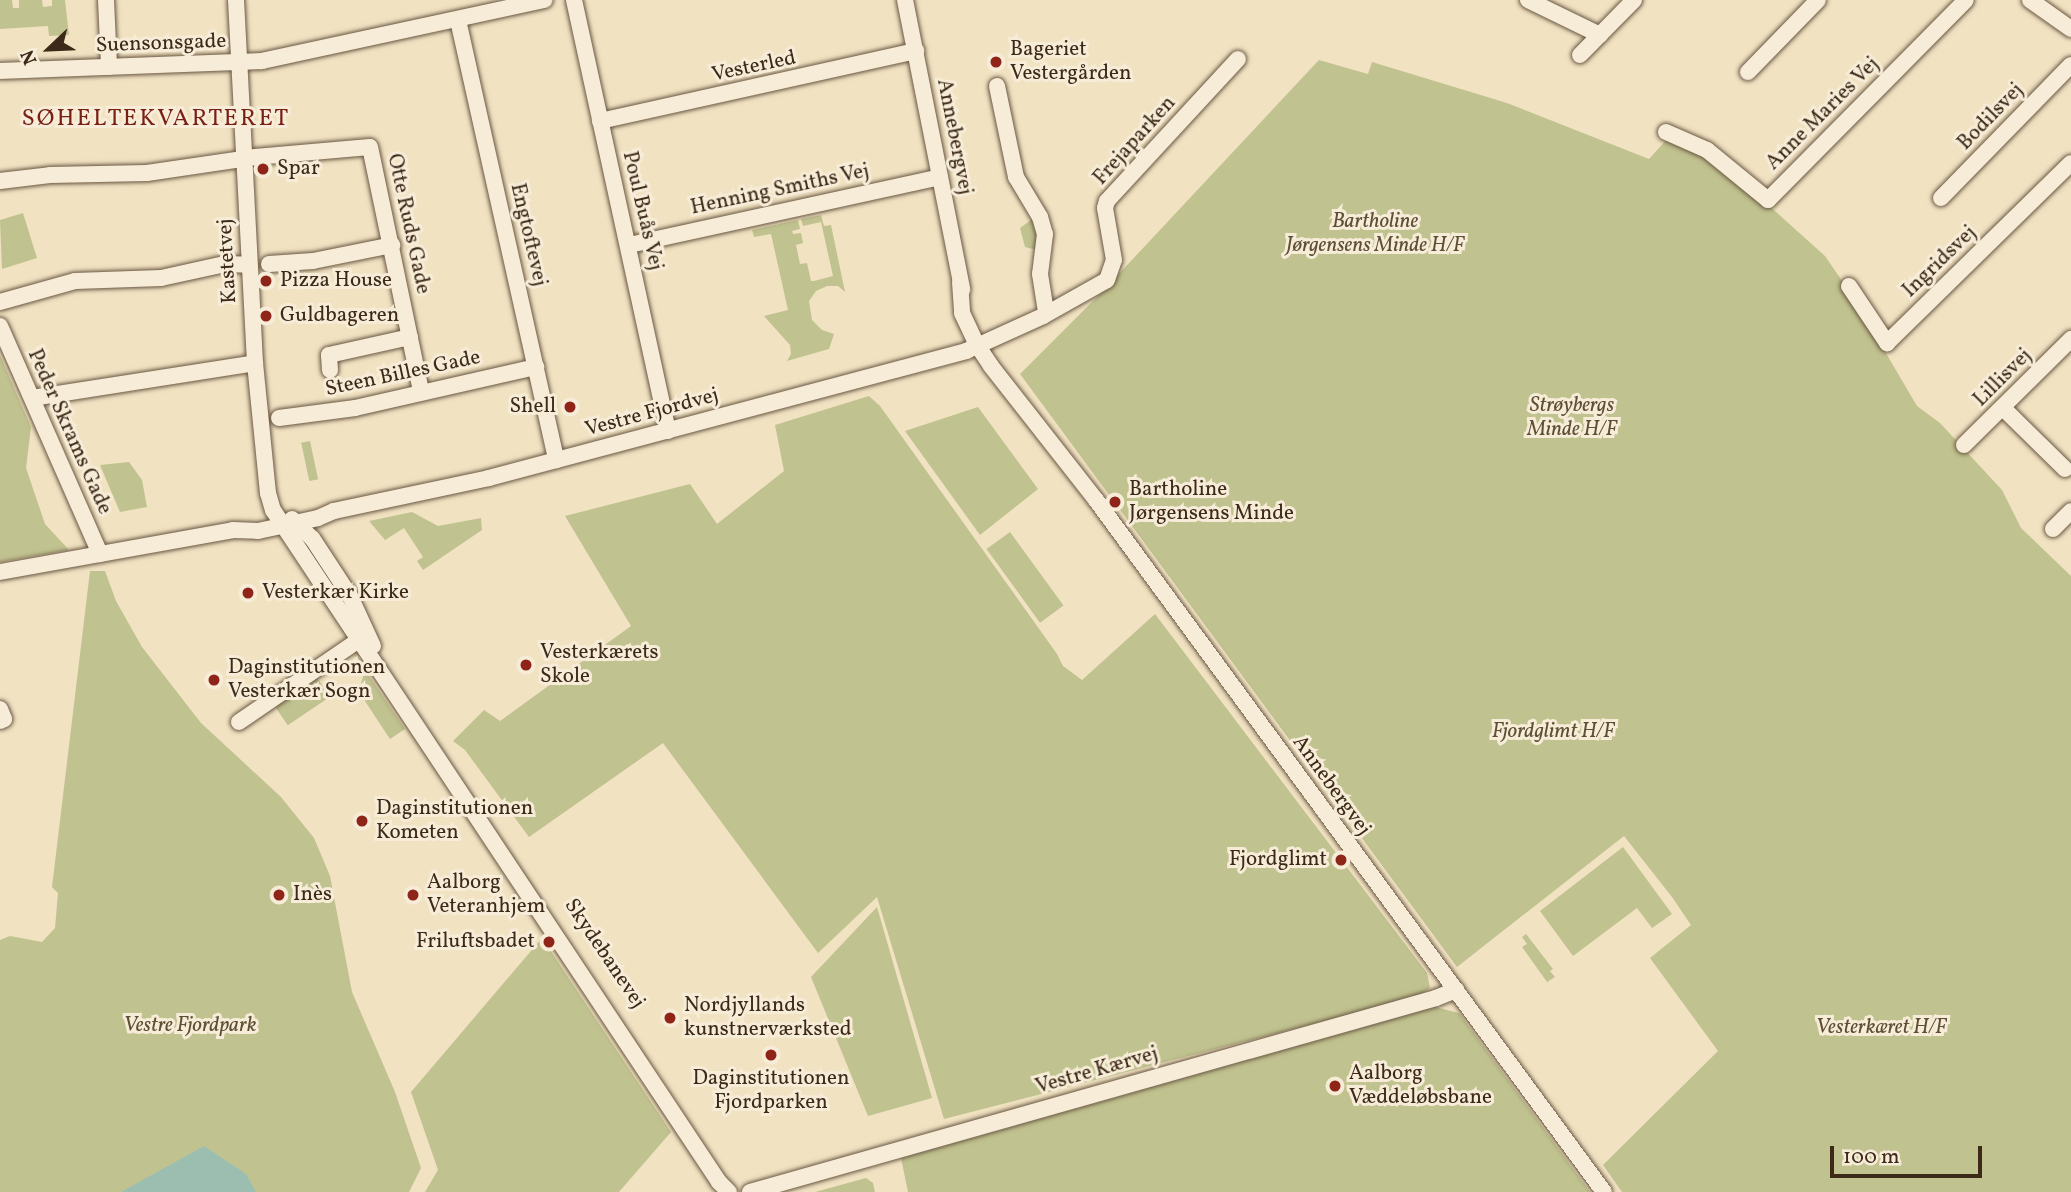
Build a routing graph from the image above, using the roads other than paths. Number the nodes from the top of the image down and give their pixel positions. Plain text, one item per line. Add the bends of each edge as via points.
1 (106, 0) edge
2 (236, 0) edge
3 (545, 0) edge
4 (574, 0) edge
5 (905, 0) edge
6 (1528, 0) edge
7 (1634, 0) edge
8 (1818, 0) edge
9 (1966, 0) edge
10 (2030, 0) edge
11 (458, 20) junction
12 (2071, 29) edge
13 (1600, 35) junction
14 (916, 51) junction
15 (1580, 55) dead end
16 (1238, 59) dead end
17 (239, 63) junction
18 (2071, 65) edge
19 (109, 67) junction
20 (0, 71) edge
21 (1748, 72) dead end
22 (997, 86) dead end
23 (600, 121) junction
24 (1666, 132) dead end
25 (244, 158) junction
26 (2071, 163) edge
27 (940, 177) junction
28 (0, 181) edge
29 (1941, 198) dead end
30 (392, 245) junction
31 (629, 245) junction
32 (269, 264) dead end
33 (249, 265) junction
34 (1849, 286) dead end
35 (0, 302) edge
36 (1046, 312) junction
37 (0, 326) edge
38 (410, 337) junction
39 (2071, 340) edge
40 (980, 343) junction
41 (255, 363) junction
42 (536, 368) junction
43 (330, 370) dead end
44 (422, 392) junction
45 (32, 398) junction
46 (2003, 408) junction
47 (279, 418) dead end
48 (668, 431) junction
49 (1965, 446) dead end
50 (556, 460) junction
51 (2065, 469) dead end
52 (2071, 511) edge
53 (286, 520) junction
54 (2053, 529) dead end
55 (100, 554) junction
56 (0, 572) edge
57 (363, 638) junction
58 (239, 722) dead end
59 (1456, 990) junction
60 (731, 1192) edge
61 (750, 1192) edge
62 (1604, 1192) edge

1 - 19 street
2 - 17 street, Kastetvej
3 - 11 street, Suensonsgade
4 - 23 street, Poul Buås Vej
5 - 14 street, Annebergvej
6 - 13 street
7 - 13 street
8 - 21 street
9 - 24 street, Anne Maries Vej via 1768,200 1707,150
10 - 12 street
11 - 17 street, Suensonsgade
11 - 42 street, Engtoftevej
13 - 15 street
14 - 23 street, Vesterled
14 - 27 street, Annebergvej
16 - 36 street, Frejaparken via 1107,201 1114,260 1107,280
17 - 19 street, Suensonsgade
17 - 25 street, Kastetvej
18 - 29 street, Bodilsvej
19 - 20 street, Suensonsgade
22 - 36 street via 1016,177 1045,234 1040,274
23 - 31 street, Poul Buås Vej
25 - 28 street via 147,173
25 - 30 street, Otte Ruds Gade via 370,147
25 - 33 street, Kastetvej
26 - 34 street, Ingridsvej via 1887,343
27 - 31 street, Henning Smiths Vej
27 - 40 street, Annebergvej via 960,282
30 - 32 street via 313,261
30 - 38 street, Otte Ruds Gade
31 - 48 street, Poul Buås Vej
33 - 35 street via 225,264 161,278 75,281
33 - 41 street, Kastetvej
36 - 40 street, Frejaparken
37 - 45 street, Peder Skrams Gade
38 - 43 street via 329,355
38 - 44 street, Otte Ruds Gade
39 - 46 street, Lillisvej
40 - 48 street, Vestre Fjordvej via 943,358
40 - 59 street, Annebergvej
41 - 45 street
41 - 53 street, Kastetvej via 268,493
42 - 44 street, Steen Billes Gade
42 - 50 street, Engtoftevej
44 - 47 street, Steen Billes Gade via 355,408
45 - 55 street, Peder Skrams Gade
46 - 49 street, Lillisvej
46 - 51 street
48 - 50 street, Vestre Fjordvej
50 - 53 street, Vestre Fjordvej
52 - 54 street
53 - 55 street, Vestre Fjordvej
53 - 57 street, Skydebanevej
55 - 56 street, Vestre Fjordvej
57 - 58 street
57 - 60 street, Skydebanevej via 719,1182
59 - 61 street, Vestre Kærvej
59 - 62 street, Annebergvej

